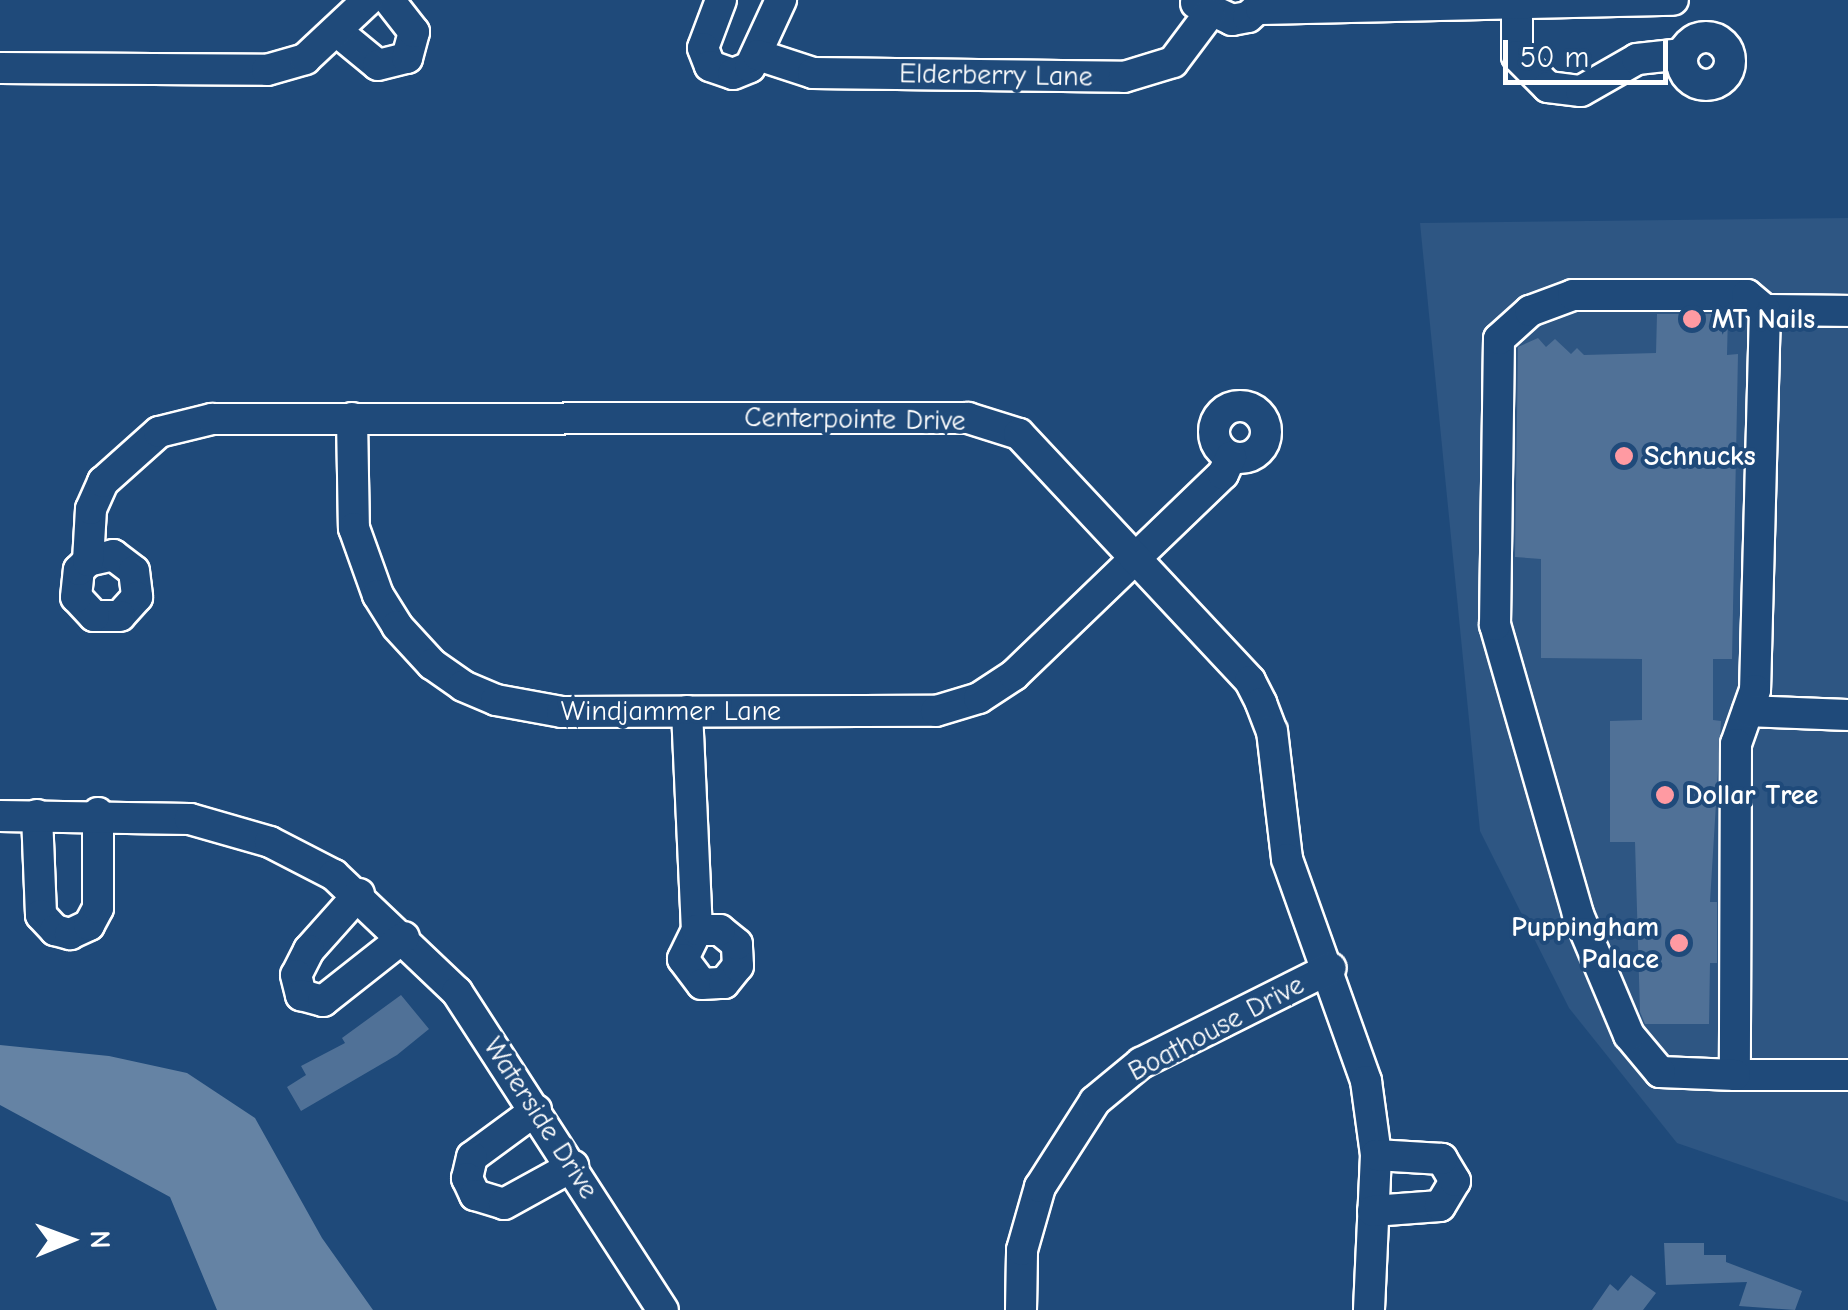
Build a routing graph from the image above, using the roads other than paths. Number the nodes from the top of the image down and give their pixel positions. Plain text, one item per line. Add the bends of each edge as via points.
1 (368, 0) edge
2 (389, 0) edge
3 (721, 0) edge
4 (781, 0) edge
5 (1673, 0) edge
6 (1517, 2) edge
7 (1264, 4) edge
8 (1202, 7) edge
9 (339, 32) junction
10 (1683, 54) dead end
11 (758, 55) junction
12 (0, 68) edge
13 (1765, 310) junction
14 (1848, 311) edge
15 (352, 418) junction
16 (1231, 457) dead end
17 (1136, 559) junction
18 (88, 561) dead end
19 (687, 711) junction
20 (1748, 711) junction
21 (1848, 715) edge
22 (98, 814) junction
23 (37, 815) junction
24 (0, 816) edge
25 (359, 894) junction
26 (697, 930) dead end
27 (404, 937) junction
28 (1331, 968) junction
29 (1735, 1075) junction
30 (1848, 1075) edge
31 (536, 1110) junction
32 (1376, 1155) junction
33 (572, 1166) junction
34 (1373, 1211) junction
35 (663, 1310) edge
36 (1022, 1310) edge
37 (1369, 1310) edge

1 - 9 street
2 - 9 street via 414,32 407,58 378,65
3 - 11 street via 705,38 710,66 723,74 742,72
4 - 11 street
5 - 6 street
6 - 7 street
6 - 10 street via 1517,56 1548,87 1581,91 1637,59
7 - 8 street via 1232,20
8 - 11 street, Elderberry Lane via 1173,62 1124,77 813,73
9 - 12 street via 306,59 268,70
13 - 14 street
13 - 20 street via 1755,690
13 - 29 street via 1747,295 1572,295 1530,311 1499,339 1496,624 1578,914 1629,1035 1660,1072
15 - 17 street, Centerpointe Drive via 968,418 1008,429 1038,449
15 - 18 street, Centerpointe Drive via 212,418 159,432 103,482 91,509
15 - 19 street, Windjammer Lane via 349,502 366,565 398,626 432,664 463,686 525,708
16 - 17 street, Windjammer Lane via 1223,474
17 - 19 street, Windjammer Lane via 1014,675 979,698 936,711
17 - 28 street, Centerpointe Drive via 1250,681 1261,703 1272,731 1287,860
19 - 26 street
20 - 21 street
20 - 29 street via 1736,744
22 - 23 street, Waterside Drive
22 - 23 street via 98,908 89,926 70,934 41,915
22 - 25 street, Waterside Drive via 190,819 270,842
23 - 24 street, Waterside Drive
25 - 27 street, Waterside Drive
25 - 27 street via 309,950 296,975 301,995 323,1002
27 - 31 street, Waterside Drive via 457,992
28 - 32 street, Centerpointe Drive via 1366,1080
28 - 36 street, Boathouse Drive via 1141,1063 1095,1101 1040,1188 1022,1250
29 - 30 street
31 - 33 street, Waterside Drive
31 - 33 street via 472,1158 467,1178 475,1195 504,1204
32 - 34 street, Centerpointe Drive
32 - 34 street via 1442,1159 1455,1181 1440,1206
33 - 35 street, Waterside Drive
34 - 37 street, Centerpointe Drive

